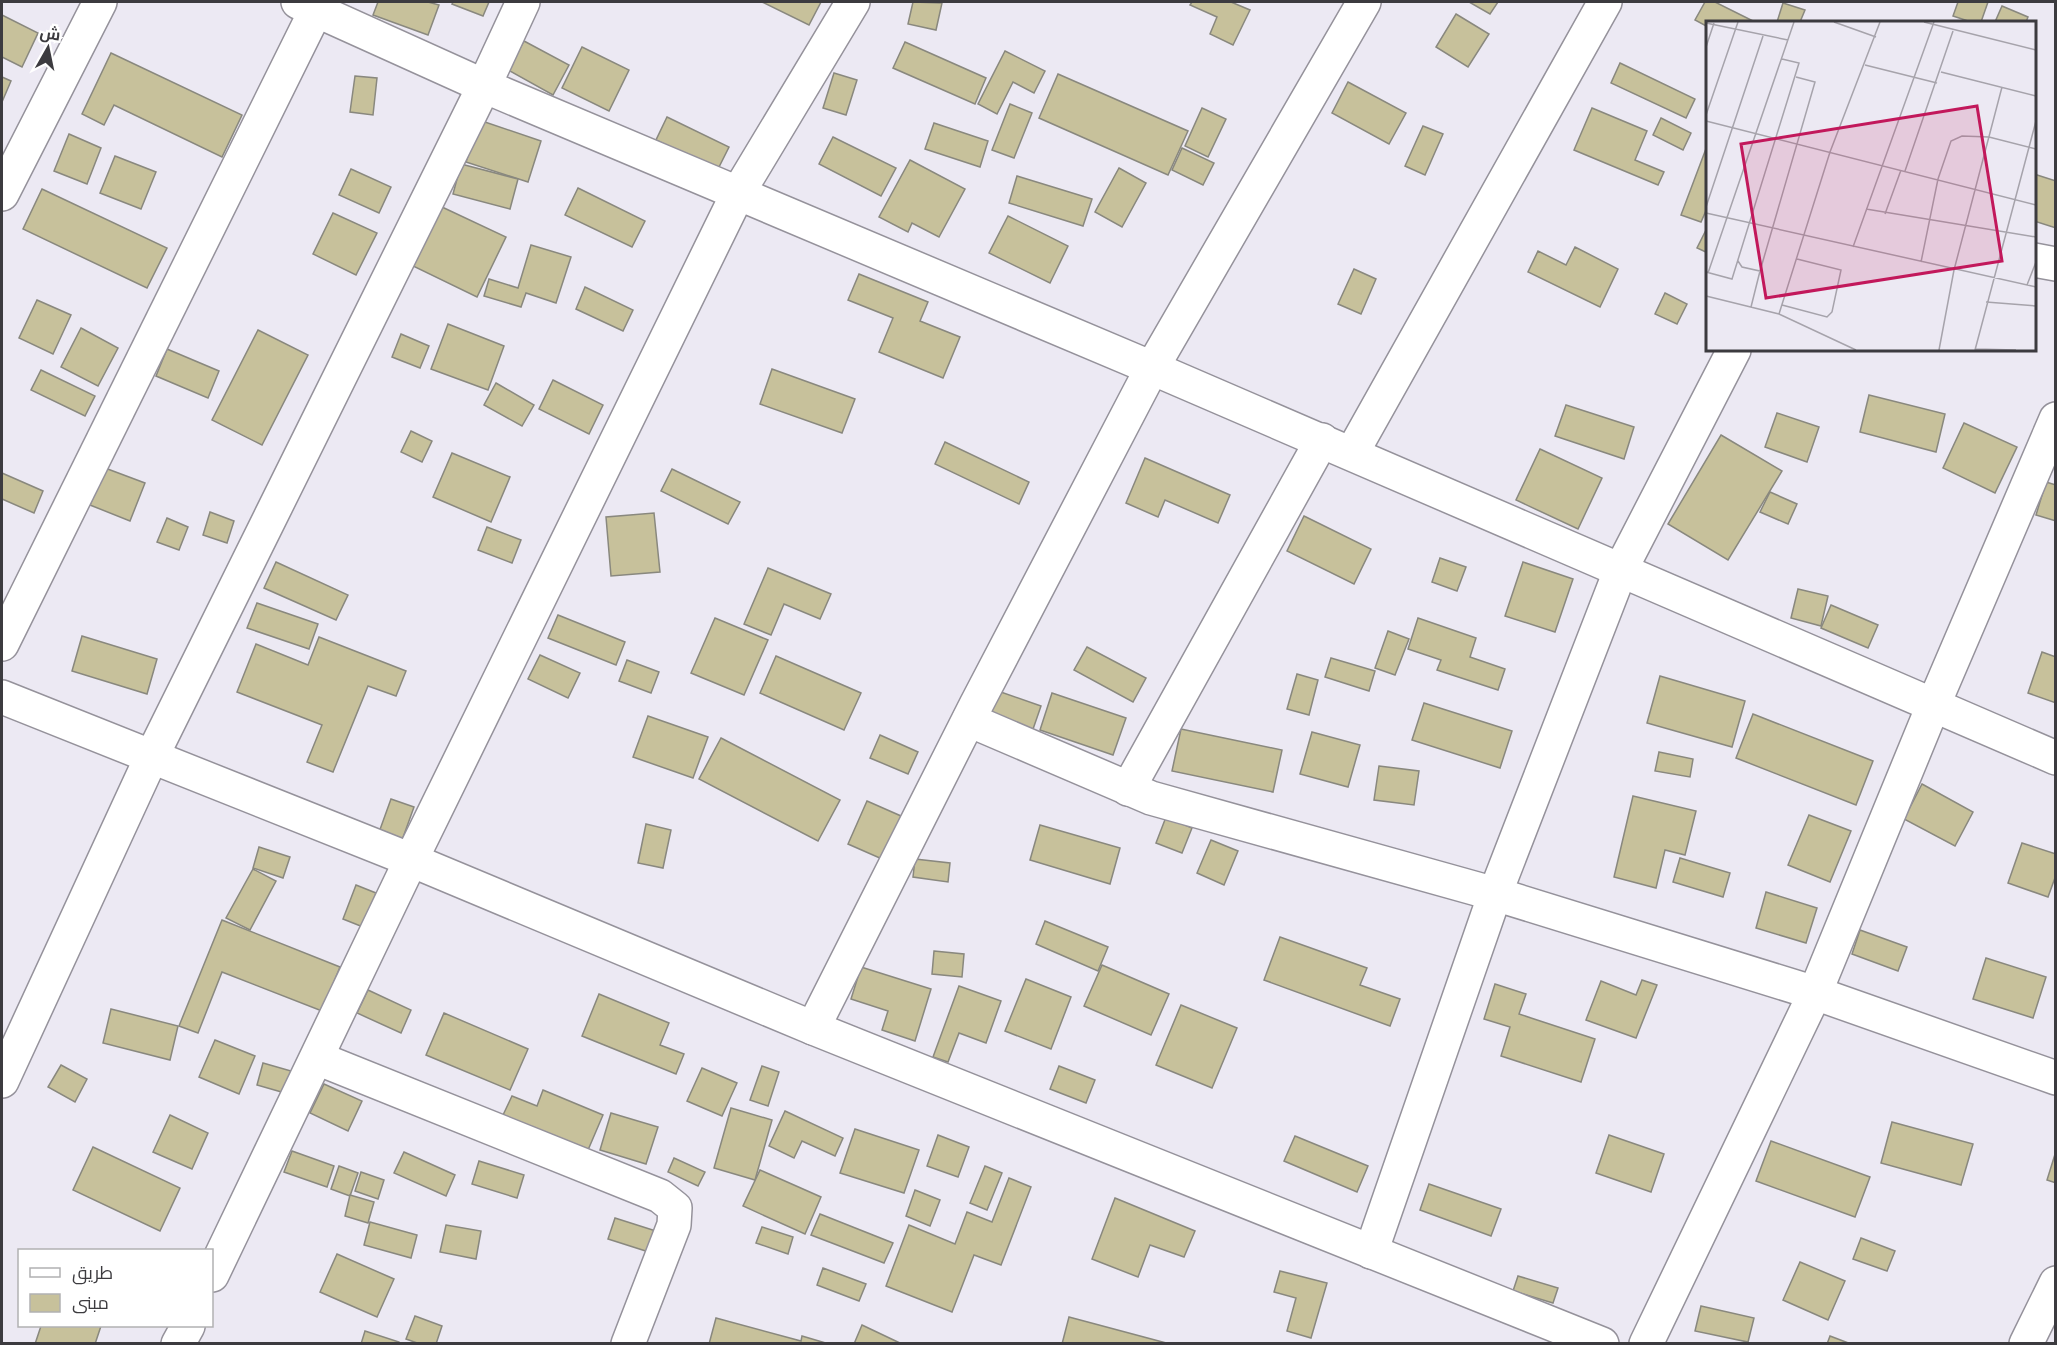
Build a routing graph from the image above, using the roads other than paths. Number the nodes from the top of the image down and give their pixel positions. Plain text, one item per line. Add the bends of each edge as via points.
1 (100, 2) edge
2 (523, 2) edge
3 (854, 2) edge
4 (1364, 2) edge
5 (1605, 2) edge
6 (311, 4) edge
7 (484, 86) junction
8 (738, 193) junction
9 (2, 194) edge
10 (2036, 260) edge
11 (2055, 264) edge
12 (1733, 351) edge
13 (1152, 368) junction
14 (2055, 419) edge
15 (1322, 440) junction
16 (1352, 453) junction
17 (1621, 569) junction
18 (2, 644) edge
19 (2, 697) edge
20 (1933, 706) junction
21 (969, 720) junction
22 (152, 756) junction
23 (2055, 758) edge
24 (1128, 789) junction
25 (411, 860) junction
26 (1495, 894) junction
27 (1815, 993) junction
28 (813, 1028) junction
29 (317, 1058) junction
30 (2055, 1078) edge
31 (2, 1081) edge
32 (1371, 1252) junction
33 (213, 1273) edge
34 (2055, 1283) edge
35 (187, 1327) edge
36 (178, 1344) edge
37 (628, 1344) edge
38 (1602, 1344) edge
39 (1646, 1344) edge
40 (2026, 1344) edge

1 - 9 street
2 - 7 street
3 - 8 street
4 - 13 street
5 - 16 street
6 - 7 street
6 - 18 street
7 - 8 street
7 - 22 street
8 - 13 street
8 - 25 street
10 - 11 street
12 - 17 street
13 - 15 street
13 - 21 street
14 - 20 street
15 - 16 street
15 - 24 street
16 - 17 street
17 - 20 street
17 - 26 street
19 - 22 street
20 - 23 street
20 - 27 street
21 - 24 street
21 - 28 street
22 - 25 street
22 - 31 street
24 - 26 street
25 - 28 street
25 - 29 street
26 - 27 street
26 - 32 street
27 - 30 street
27 - 39 street
28 - 32 street
29 - 33 street
29 - 37 street via 660,1196 675,1208 674,1225
32 - 38 street
34 - 40 street
35 - 36 street

